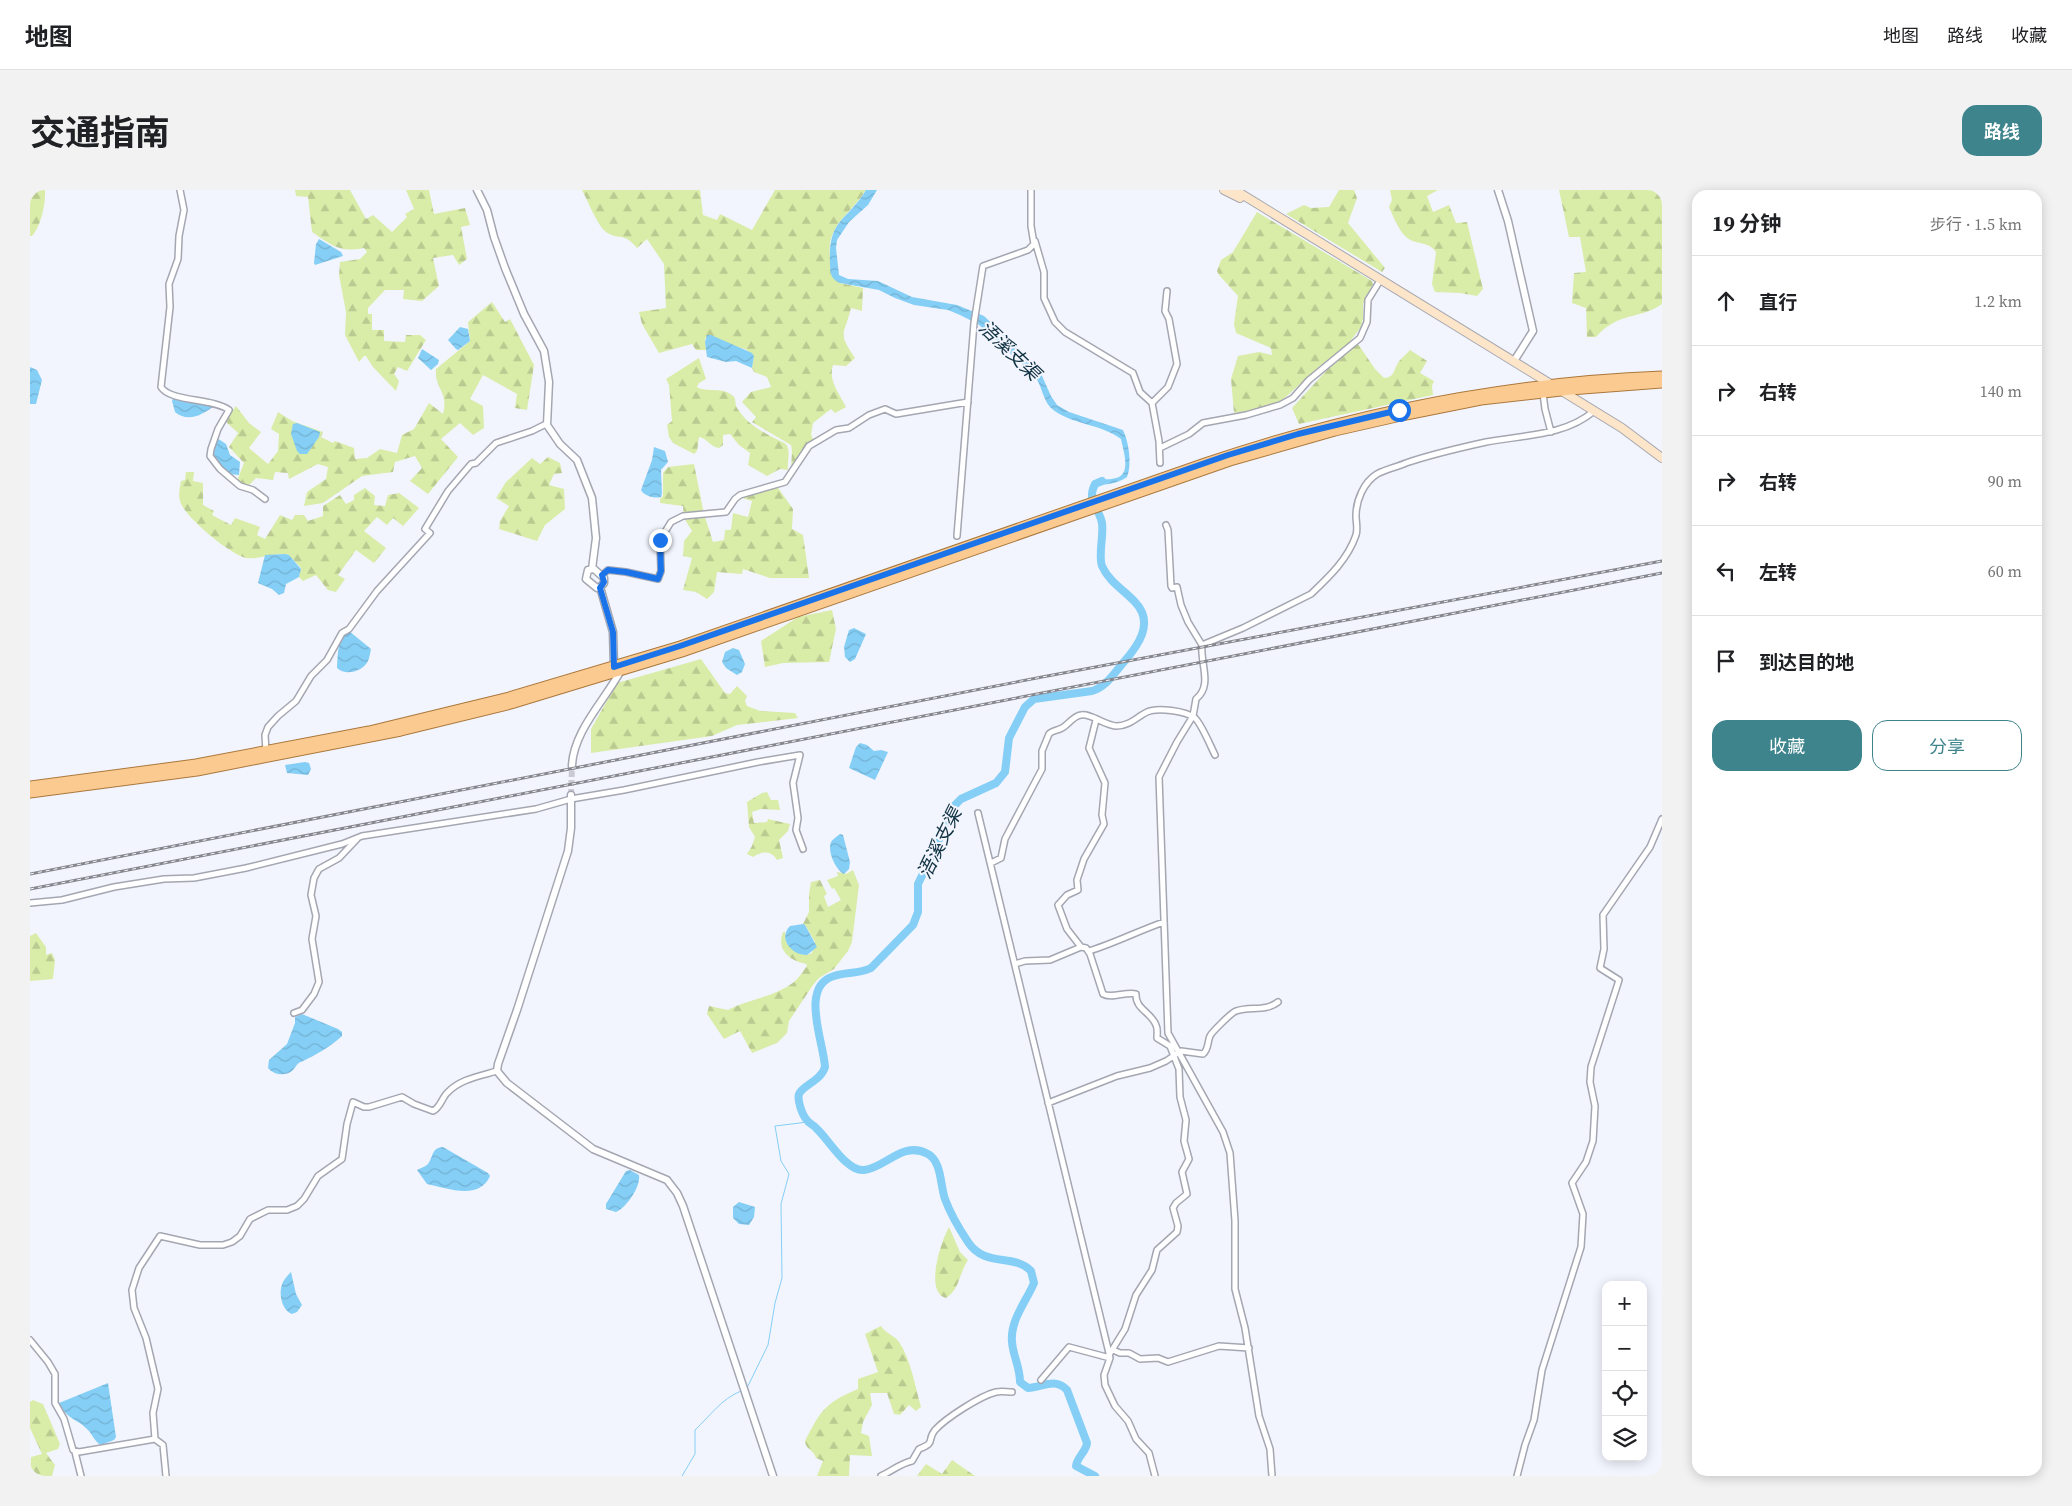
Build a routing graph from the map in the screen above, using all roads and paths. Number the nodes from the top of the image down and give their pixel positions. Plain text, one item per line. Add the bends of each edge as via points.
1 (180, 190) edge
2 (477, 190) edge
3 (1032, 190) edge
4 (1224, 190) edge
5 (1235, 190) edge
6 (1498, 190) edge
7 (1280, 218) junction
8 (1035, 241) junction
9 (1381, 279) junction
10 (1167, 291) dead end
11 (1514, 361) junction
12 (1662, 376) edge
13 (1662, 383) edge
14 (1552, 385) junction
15 (1561, 391) junction
16 (1543, 393) junction
17 (968, 402) junction
18 (1152, 403) junction
19 (1594, 411) junction
20 (546, 424) junction
21 (1551, 432) junction
22 (1160, 448) junction
23 (1662, 458) edge
24 (1160, 463) dead end
25 (265, 500) dead end
26 (1106, 501) junction
27 (1166, 525) dead end
28 (957, 536) dead end
29 (592, 569) junction
30 (602, 575) junction
31 (600, 588) junction
32 (1202, 645) junction
33 (617, 669) junction
34 (1193, 716) junction
35 (1096, 720) junction
36 (266, 751) junction
37 (1215, 755) dead end
38 (572, 766) tunnel mouth
39 (30, 786) edge
40 (30, 792) edge
41 (571, 797) junction
42 (978, 813) dead end
43 (1662, 819) edge
44 (358, 838) junction
45 (803, 849) dead end
46 (991, 863) junction
47 (30, 903) edge
48 (1164, 922) junction
49 (1081, 947) junction
50 (1089, 951) junction
51 (1015, 964) junction
52 (1278, 1002) dead end
53 (294, 1013) dead end
54 (1180, 1052) junction
55 (1174, 1056) junction
56 (498, 1071) junction
57 (1048, 1103) junction
58 (30, 1340) edge
59 (1249, 1348) junction
60 (1113, 1350) junction
61 (1109, 1357) junction
62 (1041, 1380) dead end
63 (1012, 1392) dead end
64 (155, 1439) junction
65 (75, 1452) junction
66 (81, 1476) edge
67 (166, 1476) edge
68 (773, 1476) edge
69 (881, 1476) edge
70 (1155, 1476) edge
71 (1272, 1476) edge
72 (1517, 1476) edge

1 - 25 street via 184,210 178,259 169,284 170,307 161,386 169,394 220,404 230,410 218,429 210,456 240,486 253,490
2 - 20 street via 524,314 544,351 549,382
3 - 8 street via 1031,226
4 - 7 main road
5 - 7 main road
6 - 11 street via 1533,331
7 - 9 main road
8 - 17 street via 1028,250 982,266
8 - 18 street via 1044,272 1044,298 1055,322 1065,332 1133,373 1140,392
9 - 11 main road
9 - 22 street via 1368,300 1367,322 1360,338 1309,380 1293,398 1246,415 1203,423
10 - 18 street via 1166,310 1177,364 1168,387
11 - 14 main road
12 - 14 main road
13 - 15 main road
14 - 15 main road
14 - 26 main road via 1445,400 1333,425 1244,450
15 - 16 main road
15 - 19 main road
16 - 21 street
16 - 26 main road via 1446,406 1335,431
17 - 28 street
17 - 30 street via 896,414 885,409 836,430 807,448 786,482 740,495 726,512 683,516 674,520 660,540 661,571 658,579 608,570
18 - 22 street
19 - 21 street via 1584,420
19 - 23 main road
20 - 29 street via 577,460 592,498 596,538
20 - 36 street via 496,443 458,478 425,529 430,533 377,591 349,629 342,633 327,660 311,676 296,701 268,727
21 - 32 street via 1432,454 1379,473 1359,497 1357,532 1348,553 1315,590 1243,628
22 - 24 street
26 - 33 main road via 682,652
27 - 32 street via 1170,586 1177,587 1180,605
29 - 30 street
29 - 31 street via 588,570 586,579
30 - 31 street via 604,582
31 - 33 street via 613,632
32 - 34 street via 1206,683 1196,699
33 - 36 main road via 430,718
33 - 38 street via 584,731
33 - 40 main road via 485,711 370,738 197,771
34 - 35 street via 1153,709 1123,726 1110,726
34 - 37 street
34 - 48 street via 1158,782
35 - 46 street via 1081,715 1050,733 1042,751 1042,769 1005,839 1001,858
35 - 49 street via 1089,748 1104,783 1104,824 1084,859 1077,880 1078,890 1058,905 1067,929
36 - 39 main road via 157,770
41 - 44 street via 536,809
41 - 45 street via 624,790 800,755 794,783 798,818 796,830
41 - 56 street via 568,851
42 - 46 street
43 - 72 street via 1650,848 1603,914 1604,949 1600,968 1619,980 1591,1067 1590,1082 1595,1106 1592,1146 1586,1162 1572,1182 1582,1208 1582,1241 1542,1370 1534,1420
44 - 47 street via 246,868 194,878 114,886 62,900
44 - 53 street via 339,858 319,869 314,878 312,895 316,916 312,939 319,982 302,1010
46 - 51 street
48 - 50 street
48 - 54 street via 1168,1030
49 - 50 street
49 - 51 street via 1050,960
50 - 55 street via 1103,994 1135,992 1138,1005 1157,1026 1158,1039 1170,1046
51 - 57 street
52 - 54 street via 1264,1009 1232,1014 1212,1034 1203,1054
54 - 55 street
54 - 59 street via 1223,1132 1230,1153 1235,1280
55 - 57 street via 1150,1068 1122,1074
55 - 60 street via 1180,1069 1180,1097 1186,1120 1184,1141 1188,1159 1182,1176 1187,1194 1173,1207 1178,1226 1176,1232 1156,1250 1152,1270 1136,1295 1125,1329
56 - 64 street via 470,1078 454,1087 433,1111 402,1097 369,1107 353,1102 340,1161 318,1176 300,1204 287,1210 268,1210 250,1219 240,1236 232,1242 220,1246 200,1245 160,1236 139,1268 132,1290 134,1308 146,1338 158,1390 153,1413
56 - 68 street via 506,1083 593,1149 663,1178 677,1193
57 - 61 street
58 - 65 street via 55,1374 54,1403 64,1419
59 - 60 street via 1219,1346 1168,1362 1158,1358 1140,1359 1129,1352
59 - 71 street via 1259,1416 1270,1449
60 - 61 street
61 - 62 street via 1069,1347
61 - 70 street via 1105,1385 1136,1439 1149,1453
63 - 69 street via 996,1392 960,1410 935,1431 932,1442 919,1449 912,1461
64 - 65 street
64 - 67 street via 163,1445
65 - 66 street

